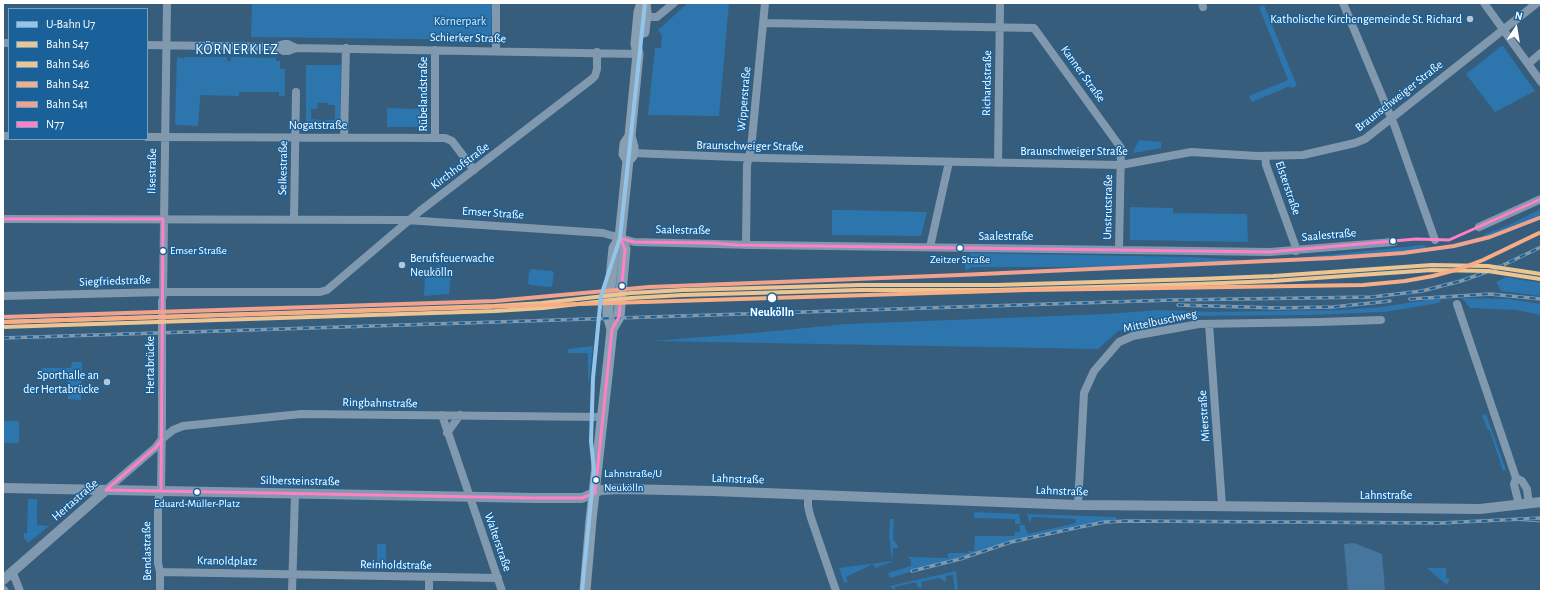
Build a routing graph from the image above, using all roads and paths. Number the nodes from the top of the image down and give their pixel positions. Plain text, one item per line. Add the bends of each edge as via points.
1 (166, 3) edge
2 (496, 3) edge
3 (642, 3) edge
4 (645, 3) edge
5 (674, 3) edge
6 (765, 3) edge
7 (1000, 3) edge
8 (1343, 3) edge
9 (1484, 3) edge
10 (1537, 3) edge
11 (646, 17) junction
12 (764, 23) junction
13 (1000, 27) junction
14 (1504, 30) junction
15 (148, 45) edge
16 (165, 46) junction
17 (346, 48) junction
18 (435, 50) junction
19 (496, 51) junction
20 (597, 52) junction
21 (1541, 53) edge
22 (638, 54) junction
23 (1528, 64) junction
24 (1541, 82) edge
25 (296, 92) dead end
26 (1391, 119) junction
27 (148, 137) edge
28 (164, 137) junction
29 (295, 137) junction
30 (344, 138) junction
31 (435, 138) junction
32 (1265, 156) junction
33 (630, 157) junction
34 (749, 158) junction
35 (948, 162) junction
36 (998, 163) junction
37 (1121, 165) junction
38 (474, 170) junction
39 (1541, 200) edge
40 (3, 218) edge
41 (163, 219) junction
42 (294, 219) junction
43 (410, 220) junction
44 (1479, 227) dead end
45 (620, 238) junction
46 (1435, 240) dead end
47 (1393, 242) dead end
48 (746, 245) junction
49 (930, 247) junction
50 (1119, 249) junction
51 (1296, 250) junction
52 (324, 291) joint
53 (163, 292) junction
54 (3, 296) edge
55 (1457, 304) dead end
56 (1381, 320) dead end
57 (1209, 324) junction
58 (442, 415) junction
59 (460, 415) junction
60 (602, 417) junction
61 (448, 433) junction
62 (162, 439) junction
63 (3, 488) edge
64 (106, 490) junction
65 (161, 491) junction
66 (595, 493) junction
67 (295, 494) junction
68 (808, 495) junction
69 (470, 497) junction
70 (1541, 502) edge
71 (1078, 505) junction
72 (1524, 505) junction
73 (1222, 506) junction
74 (1541, 509) edge
75 (12, 572) junction
76 (160, 572) junction
77 (293, 575) junction
78 (429, 577) junction
79 (498, 578) junction
80 (3, 580) edge
81 (20, 591) edge
82 (160, 591) edge
83 (292, 591) edge
84 (429, 591) edge
85 (502, 591) edge
86 (585, 591) edge
87 (836, 591) edge

1 - 16 street, Ilsestraße
2 - 19 street
3 - 22 main road via 636,44
4 - 11 main road
5 - 11 street via 657,17
6 - 12 street, Wipperstraße
7 - 13 street, Richardstraße
8 - 26 street
9 - 14 street
10 - 14 street, Braunschweiger Straße
11 - 22 main road via 643,45
12 - 13 street, Kanner Straße
12 - 34 street, Wipperstraße
13 - 36 street, Richardstraße
13 - 37 street, Kanner Straße via 1030,27 1037,30 1119,144
14 - 23 street
14 - 26 street, Braunschweiger Straße
15 - 16 street, Schierker Straße
16 - 17 street, Schierker Straße via 275,47 286,44 296,48
16 - 28 street, Ilsestraße
17 - 18 street, Schierker Straße
17 - 30 street
18 - 19 street, Schierker Straße
18 - 31 street, Rübelandstraße
19 - 20 street, Schierker Straße
20 - 22 street, Schierker Straße
20 - 38 street, Kirchhofstraße via 597,69 592,79
21 - 23 street
22 - 33 main road via 630,136 633,145
23 - 24 street
25 - 29 street, Selkestraße
26 - 32 street, Braunschweiger Straße via 1366,139 1355,143 1303,155
26 - 46 street
27 - 28 street, Nogatstraße
28 - 29 street, Nogatstraße
28 - 41 street, Ilsestraße
29 - 30 street, Nogatstraße
29 - 42 street, Selkestraße
30 - 31 street, Nogatstraße
31 - 38 street, Nogatstraße via 452,141
32 - 37 street, Braunschweiger Straße via 1191,152
32 - 51 street, Elsterstraße
33 - 34 street, Braunschweiger Straße
33 - 45 main road
34 - 35 street, Braunschweiger Straße
34 - 48 street, Wipperstraße
35 - 36 street, Braunschweiger Straße
35 - 49 street
36 - 37 street, Braunschweiger Straße
37 - 50 street, Unstrutstraße
38 - 43 street, Kirchhofstraße
39 - 44 street
40 - 41 street, Emser Straße
41 - 42 street, Emser Straße
41 - 53 street, Ilsestraße
42 - 43 street, Emser Straße
43 - 45 street, Emser Straße via 603,233
43 - 52 street, Kirchhofstraße
45 - 48 street, Saalestraße via 634,242
45 - 60 main road via 614,248 608,302 608,316 612,329
47 - 51 street, Saalestraße
48 - 49 street, Saalestraße
49 - 50 street, Saalestraße
50 - 51 street, Saalestraße via 1270,252
52 - 53 street, Siegfriedstraße
53 - 54 street, Siegfriedstraße
53 - 62 street, Hertabrücke, bridge
55 - 72 street via 1516,478 1514,484
56 - 57 street, Mittelbuschweg
57 - 71 street, Mittelbuschweg via 1189,325 1124,339 1114,346 1094,372 1083,397
57 - 73 street, Mierstraße
58 - 59 street, Ringbahnstraße
58 - 61 street, Walterstraße
58 - 62 street, Ringbahnstraße via 301,414 183,426
59 - 60 street, Ringbahnstraße
59 - 61 street
60 - 66 main road
61 - 69 street, Walterstraße
62 - 64 street, Hertastraße
62 - 65 street, Bendastraße
63 - 64 street, Silbersteinstraße
64 - 65 street, Silbersteinstraße
64 - 75 street, Hertastraße
65 - 67 street, Silbersteinstraße
65 - 76 street, Bendastraße via 158,500
66 - 68 street, Lahnstraße via 607,489
66 - 69 street, Silbersteinstraße via 582,498
66 - 86 main road
67 - 69 street, Silbersteinstraße
67 - 77 street
68 - 71 street, Lahnstraße
68 - 87 street via 810,515
69 - 79 street, Walterstraße
70 - 72 street, Lahnstraße
71 - 73 street, Lahnstraße
72 - 73 street, Lahnstraße via 1480,508
72 - 74 street, Lahnstraße
75 - 80 street, Hertastraße
75 - 81 street
76 - 77 street, Kranoldplatz
76 - 82 street, Bendastraße
77 - 78 street, Reinholdstraße
77 - 83 street
78 - 79 street, Reinholdstraße
78 - 84 street
79 - 85 street, Walterstraße

